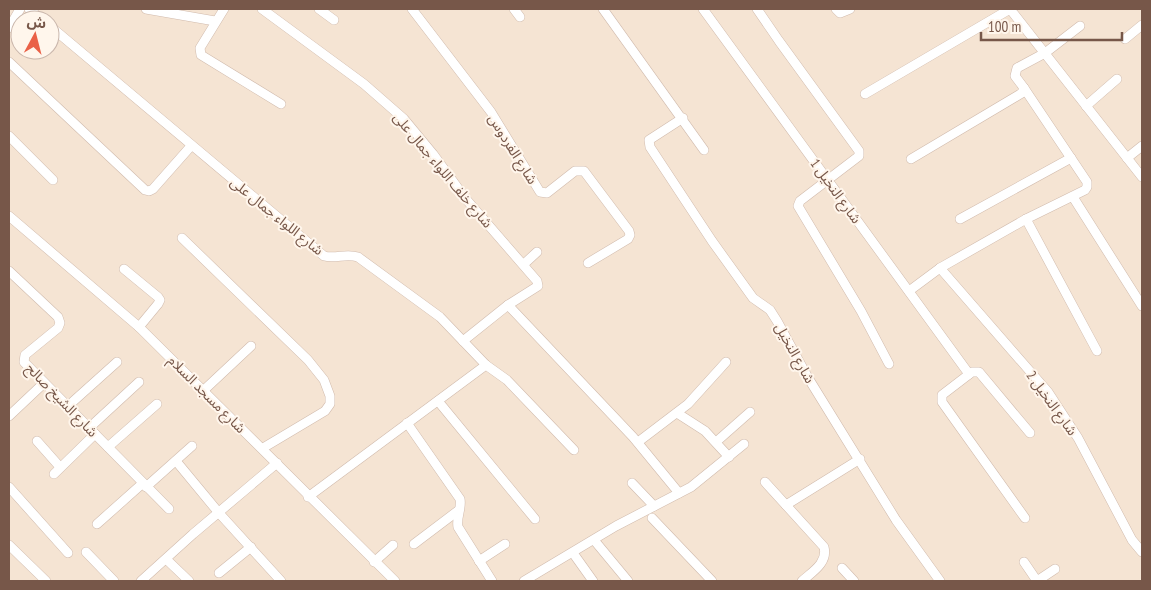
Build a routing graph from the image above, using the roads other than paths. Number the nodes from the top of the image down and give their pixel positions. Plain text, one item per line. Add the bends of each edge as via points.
1 (20, 9) edge
2 (146, 9) edge
3 (224, 9) edge
4 (262, 9) edge
5 (320, 9) edge
6 (412, 9) edge
7 (514, 9) edge
8 (603, 9) edge
9 (703, 9) edge
10 (758, 9) edge
11 (836, 9) edge
12 (850, 9) edge
13 (1010, 9) edge
14 (520, 17) dead end
15 (334, 20) dead end
16 (215, 21) junction
17 (1080, 26) dead end
18 (1142, 26) edge
19 (9, 28) edge
20 (60, 35) edge
21 (1125, 39) dead end
22 (1045, 53) junction
23 (9, 62) edge
24 (1117, 79) dead end
25 (1024, 88) junction
26 (865, 94) dead end
27 (281, 104) dead end
28 (1086, 106) junction
29 (683, 118) junction
30 (9, 136) edge
31 (191, 146) junction
32 (1142, 146) edge
33 (704, 150) dead end
34 (1070, 158) junction
35 (1127, 158) junction
36 (911, 159) dead end
37 (1142, 177) edge
38 (828, 179) junction
39 (53, 180) dead end
40 (1073, 197) junction
41 (9, 216) edge
42 (960, 219) dead end
43 (1026, 219) junction
44 (182, 238) dead end
45 (537, 252) dead end
46 (588, 263) dead end
47 (524, 264) junction
48 (940, 268) junction
49 (124, 269) dead end
50 (9, 271) edge
51 (909, 291) junction
52 (508, 305) junction
53 (1142, 306) edge
54 (139, 327) junction
55 (463, 341) junction
56 (252, 346) dead end
57 (1097, 351) dead end
58 (117, 362) dead end
59 (726, 362) dead end
60 (889, 364) dead end
61 (486, 365) junction
62 (969, 374) junction
63 (44, 382) junction
64 (139, 382) dead end
65 (204, 390) junction
66 (438, 401) junction
67 (157, 404) dead end
68 (68, 406) junction
69 (750, 412) dead end
70 (677, 414) junction
71 (9, 416) edge
72 (407, 423) junction
73 (92, 431) junction
74 (1030, 433) dead end
75 (37, 442) dead end
76 (638, 442) junction
77 (716, 442) junction
78 (744, 444) dead end
79 (192, 446) dead end
80 (108, 447) junction
81 (262, 448) junction
82 (574, 450) dead end
83 (729, 457) junction
84 (860, 459) junction
85 (176, 461) junction
86 (277, 464) junction
87 (765, 482) dead end
88 (632, 483) dead end
89 (145, 485) junction
90 (9, 487) edge
91 (679, 493) junction
92 (308, 496) junction
93 (786, 505) junction
94 (654, 506) junction
95 (169, 509) dead end
96 (458, 510) junction
97 (219, 512) junction
98 (652, 518) dead end
99 (1025, 518) dead end
100 (535, 519) dead end
101 (97, 524) dead end
102 (594, 540) junction
103 (414, 544) dead end
104 (505, 544) dead end
105 (393, 545) dead end
106 (251, 547) junction
107 (10, 550) edge
108 (86, 552) dead end
109 (1142, 552) edge
110 (68, 553) dead end
111 (573, 553) junction
112 (166, 559) junction
113 (479, 561) junction
114 (374, 562) junction
115 (1024, 562) dead end
116 (842, 568) dead end
117 (1055, 569) dead end
118 (219, 572) dead end
119 (46, 581) edge
120 (114, 581) edge
121 (141, 581) edge
122 (188, 581) edge
123 (281, 581) edge
124 (395, 581) edge
125 (492, 581) edge
126 (524, 581) edge
127 (593, 581) edge
128 (628, 581) edge
129 (712, 581) edge
130 (802, 581) edge
131 (854, 581) edge
132 (940, 581) edge
133 (1037, 581) edge

1 - 19 street
2 - 16 street
3 - 16 street
4 - 47 street, شارع خلف اللواء جمال على via 364,84 404,119 465,198
5 - 15 street
6 - 46 street, شارع الفردوس via 491,112 539,191 546,193 573,172 584,171 629,231 628,239
7 - 14 street
8 - 29 street
9 - 38 street, شارع النخيل 1
10 - 38 street via 859,151 859,156
11 - 12 street via 840,13
13 - 22 street
13 - 26 street
16 - 27 street via 200,48 201,55
17 - 22 street
18 - 21 street
20 - 31 street, شارع اللواء جمال على
22 - 25 street via 1017,68 1016,76
22 - 28 street
23 - 31 street via 145,190 154,189
24 - 28 street
25 - 34 street
25 - 36 street via 1022,93
28 - 35 street
29 - 33 street
29 - 84 street, شارع النخيل via 649,140 650,147 753,298 770,310
30 - 39 street
31 - 55 street, شارع اللواء جمال على via 324,256 358,257 440,317
32 - 35 street
34 - 40 street via 1087,182 1085,190
34 - 42 street
35 - 37 street
38 - 51 street, شارع النخيل 1
38 - 60 street via 798,206 862,311
40 - 43 street
40 - 53 street
41 - 54 street, شارع مسجد السلام
43 - 48 street
43 - 57 street
44 - 81 street via 308,360 327,387 330,404 325,411
45 - 47 street
47 - 52 street, شارع خلف اللواء جمال على via 538,285
48 - 51 street
48 - 109 street, شارع النخيل 2 via 1048,392 1078,438 1132,540
49 - 54 street via 160,300
50 - 63 street, شارع الشيخ صالح via 60,320 58,328 23,358
51 - 62 street, شارع النخيل 1
52 - 55 street, شارع خلف اللواء جمال على
52 - 76 street
54 - 65 street, شارع مسجد السلام
55 - 61 street, شارع اللواء جمال على
56 - 65 street
58 - 68 street
59 - 70 street
61 - 66 street
61 - 82 street, شارع اللواء جمال على via 507,380
62 - 74 street via 974,371 981,374
62 - 99 street via 943,393 941,400
63 - 68 street, شارع الشيخ صالح
63 - 71 street
64 - 73 street
65 - 81 street, شارع مسجد السلام
66 - 72 street
66 - 100 street
67 - 80 street
68 - 73 street, شارع الشيخ صالح
69 - 77 street
70 - 76 street
70 - 77 street via 705,431
72 - 92 street
72 - 96 street via 460,499
73 - 75 street via 57,470
73 - 80 street, شارع الشيخ صالح
76 - 91 street
77 - 83 street
78 - 83 street
79 - 85 street
80 - 89 street, شارع الشيخ صالح
81 - 86 street, شارع مسجد السلام
83 - 91 street
84 - 93 street
84 - 132 street, شارع النخيل via 896,520
85 - 89 street
85 - 97 street
86 - 92 street, شارع مسجد السلام
86 - 97 street
87 - 93 street
88 - 94 street
89 - 95 street, شارع الشيخ صالح
89 - 101 street
90 - 110 street
91 - 94 street
92 - 114 street, شارع مسجد السلام
93 - 130 street via 821,543 825,552 822,562
94 - 102 street
96 - 103 street
96 - 113 street via 458,527
97 - 106 street
97 - 112 street
98 - 129 street
102 - 111 street
102 - 128 street
104 - 113 street
105 - 114 street
106 - 118 street
106 - 123 street
107 - 119 street
108 - 120 street
111 - 126 street
111 - 127 street
112 - 121 street
112 - 122 street
113 - 125 street
114 - 124 street, شارع مسجد السلام
115 - 133 street
116 - 131 street
117 - 133 street

